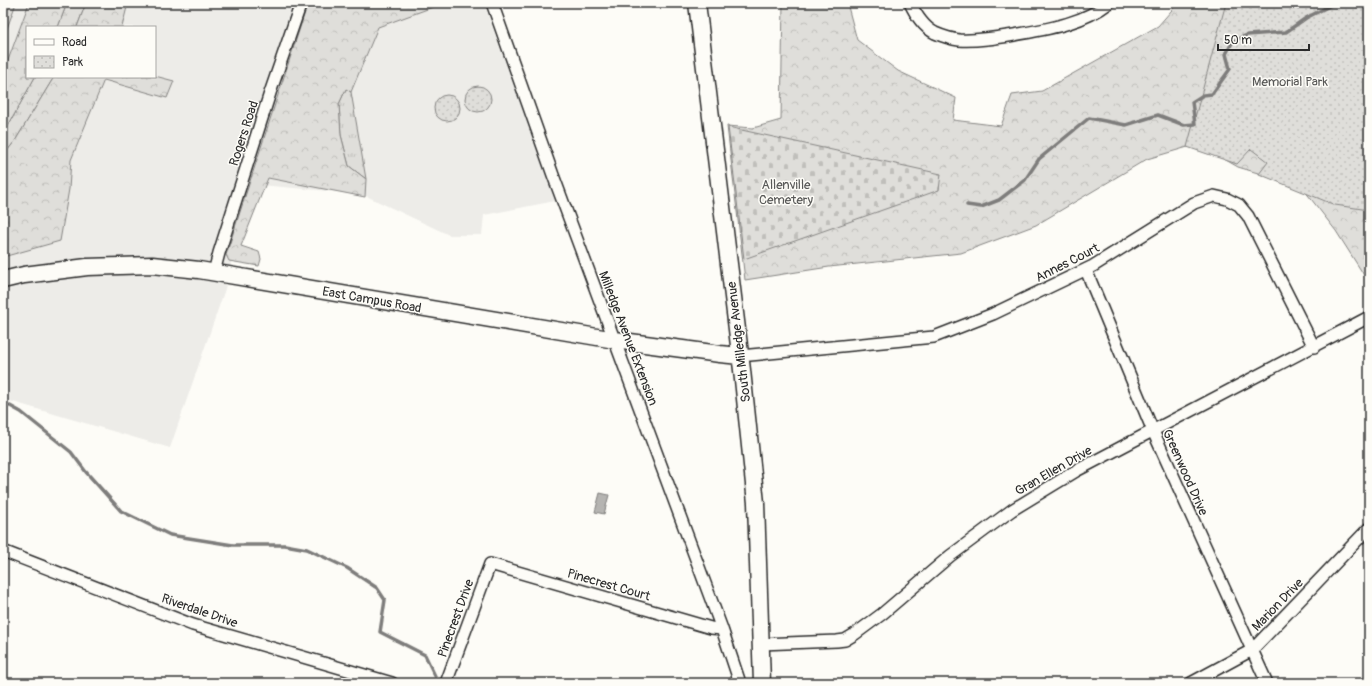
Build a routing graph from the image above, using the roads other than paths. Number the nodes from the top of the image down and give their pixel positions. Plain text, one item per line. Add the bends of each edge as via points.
1 (301, 3) edge
2 (492, 3) edge
3 (697, 3) edge
4 (910, 3) edge
5 (1109, 3) edge
6 (1086, 270) junction
7 (214, 272) junction
8 (3, 280) edge
9 (1369, 317) edge
10 (615, 340) junction
11 (1314, 346) junction
12 (740, 356) junction
13 (1152, 431) junction
14 (1369, 528) edge
15 (3, 551) edge
16 (490, 564) joint
17 (722, 629) junction
18 (762, 644) junction
19 (1252, 650) junction
20 (392, 683) edge
21 (446, 683) edge
22 (740, 683) edge
23 (762, 683) edge
24 (1191, 683) edge
25 (1267, 683) edge

1 - 7 street, Rogers Road
2 - 10 street, Milledge Avenue Extension
3 - 12 main road, South Milledge Avenue
4 - 5 street via 926,26 934,32 958,40 985,39 1058,27 1084,18
6 - 11 street, Annes Court via 1194,203 1214,196 1227,198 1248,216
6 - 12 street, Annes Court via 993,314 934,337
6 - 13 street, Greenwood Drive
7 - 8 main road, East Campus Road via 152,265 86,267
7 - 10 main road, East Campus Road
9 - 11 street, Gran Ellen Drive
10 - 12 main road, East Campus Road
10 - 17 street, Milledge Avenue Extension
11 - 13 street, Gran Ellen Drive
12 - 18 main road, South Milledge Avenue via 756,503
13 - 18 street, Gran Ellen Drive via 1076,471 1012,510 950,556 882,614 845,640
13 - 19 street, Greenwood Drive
14 - 19 street, Marion Drive
15 - 20 street, Riverdale Drive via 193,625
16 - 17 street, Pinecrest Court via 711,628
16 - 21 street, Pinecrest Drive
17 - 22 street, Milledge Avenue Extension
18 - 23 main road, South Milledge Avenue
19 - 24 street, Marion Drive
19 - 25 street, Greenwood Drive

